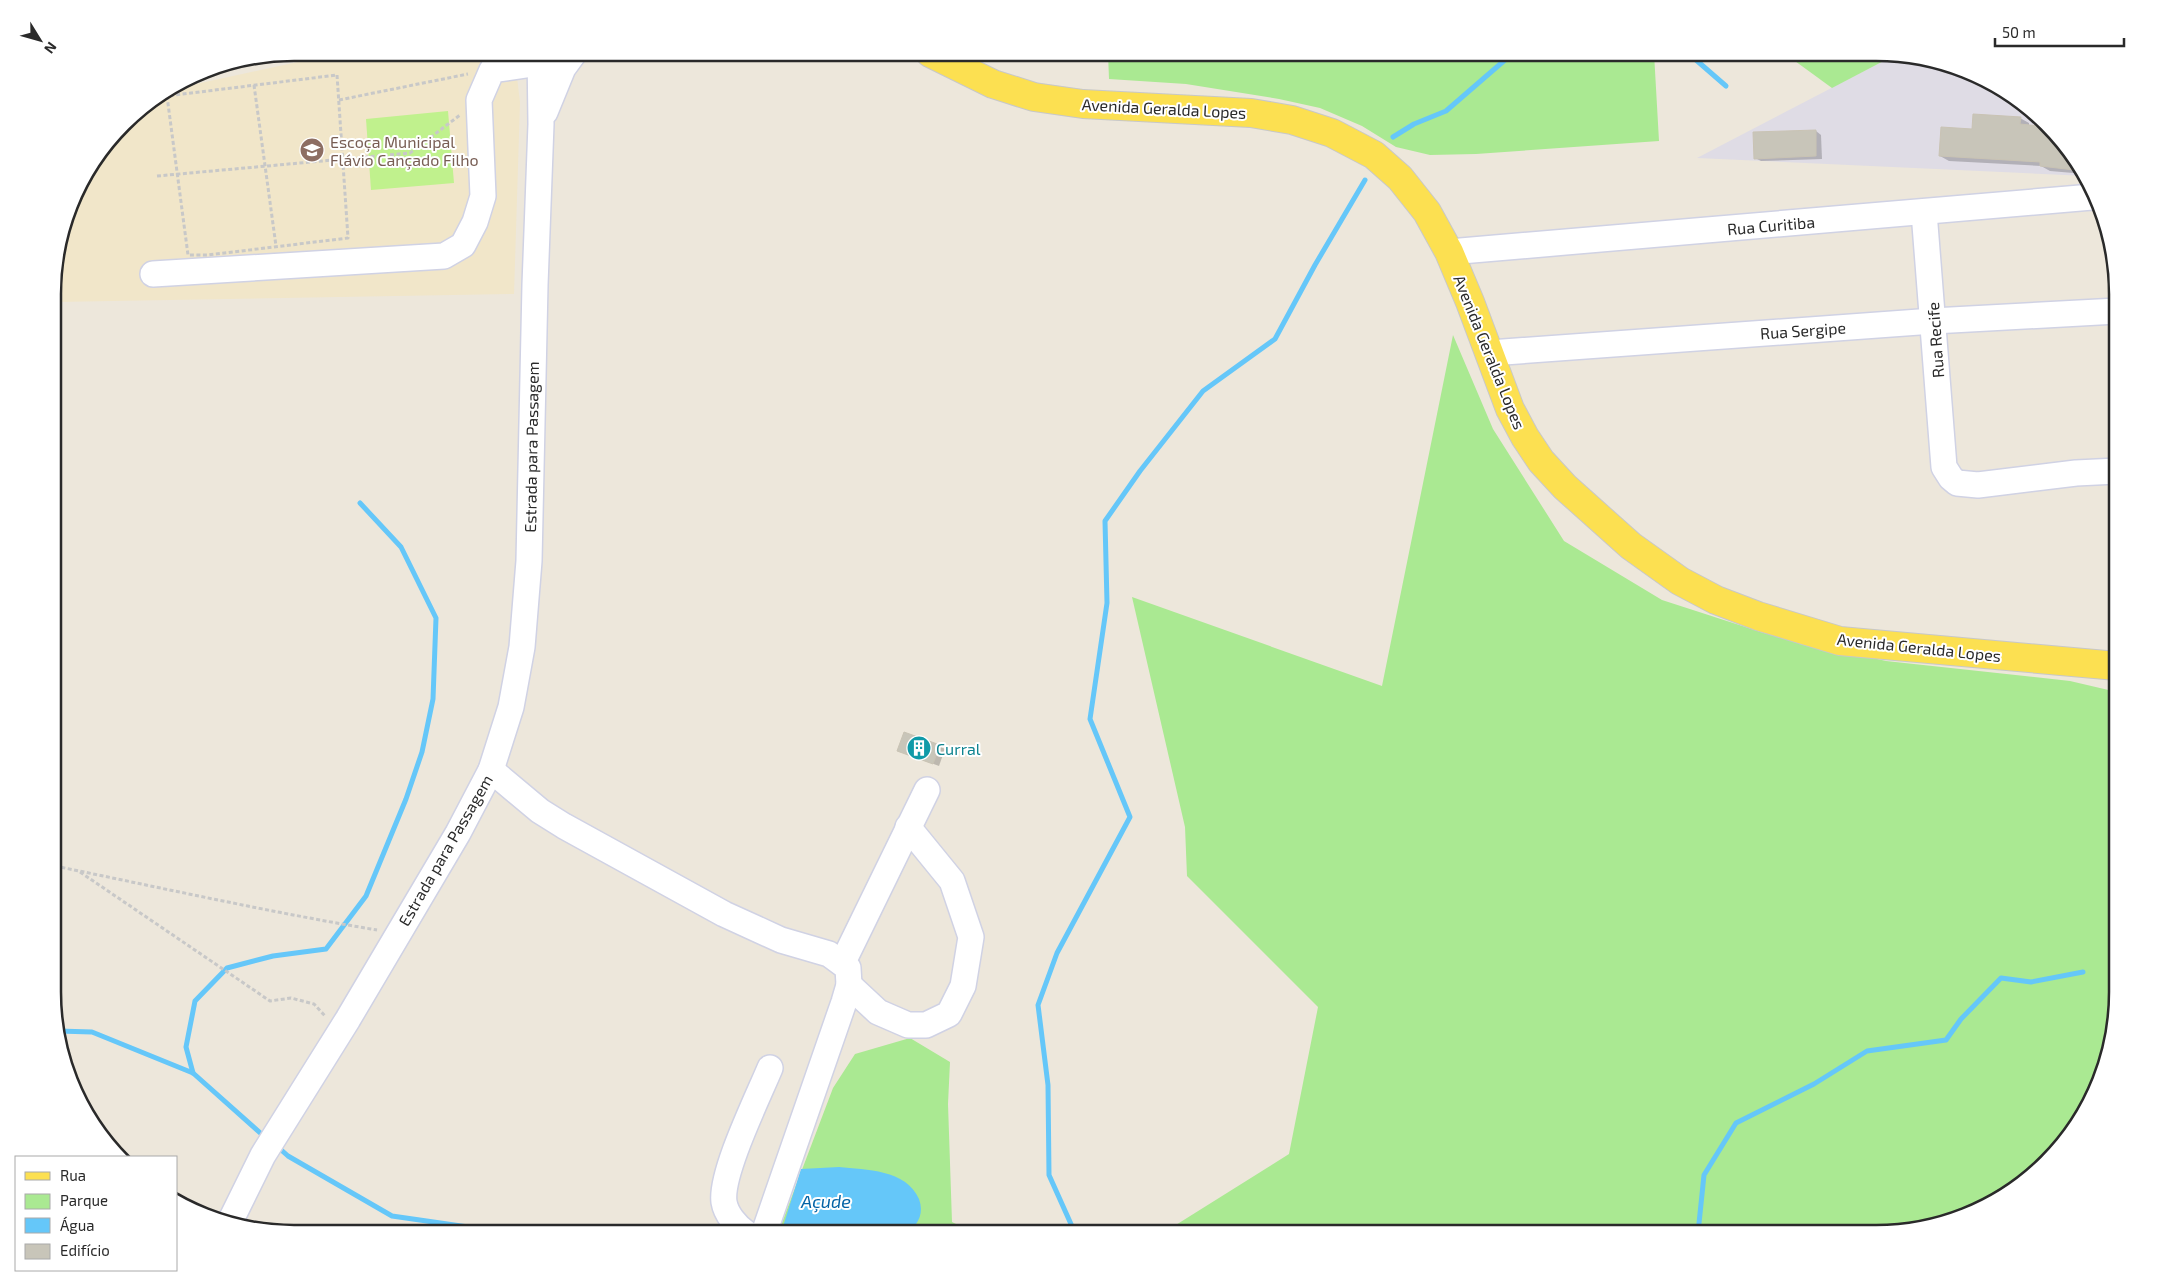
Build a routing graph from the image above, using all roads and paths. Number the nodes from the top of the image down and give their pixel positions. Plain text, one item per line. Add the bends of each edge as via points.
1 (528, 61) edge
2 (540, 61) edge
3 (568, 61) edge
4 (948, 61) edge
5 (492, 70) junction
6 (254, 85) junction
7 (173, 95) edge
8 (167, 99) edge
9 (339, 100) junction
10 (479, 100) junction
11 (541, 124) junction
12 (343, 158) junction
13 (265, 165) junction
14 (177, 174) junction
15 (157, 176) dead end
16 (2088, 197) edge
17 (1924, 212) junction
18 (1449, 252) junction
19 (278, 256) junction
20 (153, 274) dead end
21 (2109, 311) edge
22 (1933, 321) junction
23 (1490, 353) junction
24 (2109, 472) edge
25 (2109, 665) edge
26 (491, 770) junction
27 (927, 790) dead end
28 (908, 828) junction
29 (61, 867) edge
30 (78, 871) junction
31 (397, 934) junction
32 (846, 974) junction
33 (348, 1019) junction
34 (770, 1068) dead end
35 (233, 1217) edge
36 (738, 1225) edge
37 (767, 1225) edge

1 - 5 street
2 - 11 street, Estrada para Passagem
3 - 11 street
4 - 18 main road, Avenida Geralda Lopes via 993,84 1034,97 1101,105 1251,113 1292,120 1332,133 1374,155 1400,178 1427,212
5 - 9 path
5 - 10 street
6 - 7 path
6 - 9 path via 337,74
6 - 13 path
8 - 14 path
9 - 12 path
10 - 12 path via 410,153
10 - 19 street via 483,196 463,245 444,256
11 - 26 street, Estrada para Passagem via 529,561 522,647 511,707
12 - 13 path
12 - 19 path via 348,238
13 - 14 path
13 - 19 path
14 - 15 path
14 - 19 path via 188,255
16 - 17 street, Rua Curitiba
17 - 18 street, Rua Curitiba
17 - 22 street, Rua Recife
18 - 23 main road, Avenida Geralda Lopes
19 - 20 street
21 - 22 street, Rua Sergipe
22 - 23 street, Rua Sergipe
22 - 24 street, Rua Recife via 1944,467 1951,478 1957,483 1978,485
23 - 25 main road, Avenida Geralda Lopes via 1510,409 1541,461 1631,546 1680,581 1716,600 1840,640
26 - 31 street, Estrada para Passagem via 458,833
26 - 32 street via 556,821 756,929 829,954
27 - 28 street
28 - 32 street
28 - 32 street via 956,890 971,937 963,986 950,1014 926,1025 908,1025 878,1012
29 - 30 path
30 - 31 path via 290,916
30 - 33 path via 270,1000 291,998 314,1004 330,1018
31 - 33 street, Estrada para Passagem
32 - 37 street
33 - 35 street, Estrada para Passagem via 263,1155
34 - 36 street via 725,1186 724,1203

